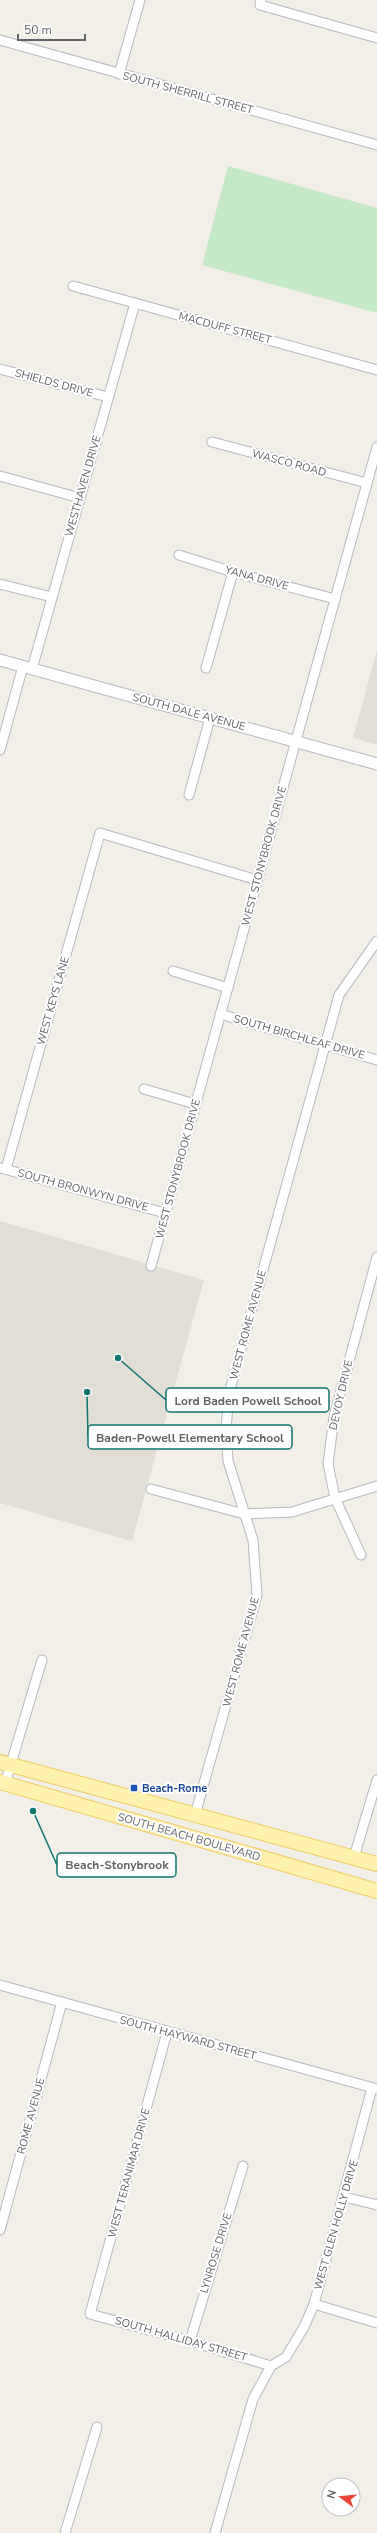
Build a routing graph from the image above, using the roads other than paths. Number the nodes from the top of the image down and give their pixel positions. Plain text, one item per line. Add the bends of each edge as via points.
1 (140, 0) edge
2 (261, 2) edge
3 (377, 38) edge
4 (0, 40) edge
5 (119, 74) junction
6 (377, 145) edge
7 (74, 286) dead end
8 (134, 303) junction
9 (0, 369) edge
10 (377, 370) edge
11 (108, 397) junction
12 (212, 442) dead end
13 (377, 447) edge
14 (0, 476) edge
15 (367, 483) junction
16 (80, 498) junction
17 (180, 555) dead end
18 (233, 572) junction
19 (0, 584) edge
20 (52, 597) junction
21 (335, 599) junction
22 (0, 660) edge
23 (28, 667) junction
24 (206, 668) dead end
25 (210, 718) junction
26 (296, 742) junction
27 (0, 750) edge
28 (377, 764) edge
29 (189, 796) dead end
30 (257, 880) junction
31 (377, 941) edge
32 (173, 971) dead end
33 (228, 988) junction
34 (220, 1014) junction
35 (325, 1044) junction
36 (377, 1060) edge
37 (144, 1089) dead end
38 (196, 1104) junction
39 (3, 1169) edge
40 (166, 1213) junction
41 (377, 1257) edge
42 (151, 1266) dead end
43 (377, 1486) edge
44 (151, 1489) dead end
45 (335, 1498) junction
46 (244, 1514) junction
47 (361, 1555) dead end
48 (42, 1660) dead end
49 (5, 1763) edge
50 (377, 1780) edge
51 (2, 1783) edge
52 (195, 1815) junction
53 (354, 1857) junction
54 (377, 1864) edge
55 (377, 1892) edge
56 (0, 1985) edge
57 (62, 2002) junction
58 (167, 2032) junction
59 (375, 2089) edge
60 (243, 2166) dead end
61 (344, 2196) junction
62 (377, 2205) edge
63 (0, 2230) edge
64 (314, 2304) junction
65 (90, 2314) joint
66 (377, 2323) edge
67 (190, 2340) junction
68 (271, 2366) junction
69 (97, 2427) dead end
70 (65, 2533) edge
71 (216, 2533) edge

1 - 5 street
2 - 3 street
4 - 5 street, SOUTH SHERRILL STREET
5 - 6 street, SOUTH SHERRILL STREET
7 - 8 street, MACDUFF STREET
8 - 10 street, MACDUFF STREET
8 - 11 street, WESTHAVEN DRIVE
9 - 11 street, SHIELDS DRIVE
11 - 16 street, WESTHAVEN DRIVE
12 - 15 street, WASCO ROAD
13 - 15 street, WEST STONYBROOK DRIVE
14 - 16 street
15 - 21 street, WEST STONYBROOK DRIVE
16 - 20 street, WESTHAVEN DRIVE
17 - 18 street, YANA DRIVE
18 - 21 street, YANA DRIVE
18 - 24 street
19 - 20 street
20 - 23 street, WESTHAVEN DRIVE
21 - 26 street, WEST STONYBROOK DRIVE
22 - 23 street, SOUTH DALE AVENUE
23 - 25 street, SOUTH DALE AVENUE
23 - 27 street, WESTHAVEN DRIVE
25 - 26 street, SOUTH DALE AVENUE
25 - 29 street
26 - 28 street, SOUTH DALE AVENUE
26 - 30 street, WEST STONYBROOK DRIVE
30 - 33 street, WEST STONYBROOK DRIVE
30 - 39 street, WEST KEYS LANE via 100,833
31 - 35 street, WEST ROME AVENUE via 339,995
32 - 33 street
33 - 34 street, WEST STONYBROOK DRIVE
34 - 35 street, SOUTH BIRCHLEAF DRIVE
34 - 38 street, WEST STONYBROOK DRIVE
35 - 36 street, SOUTH BIRCHLEAF DRIVE
35 - 46 street, WEST ROME AVENUE via 229,1393 226,1430 228,1461
37 - 38 street
38 - 40 street, WEST STONYBROOK DRIVE
39 - 40 street, SOUTH BRONWYN DRIVE
40 - 42 street, WEST STONYBROOK DRIVE
41 - 45 street, DEVOY DRIVE via 334,1417 328,1464
43 - 45 street
44 - 46 street
45 - 46 street via 292,1512
45 - 47 street, DEVOY DRIVE
46 - 52 street, WEST ROME AVENUE via 253,1540 257,1595
48 - 49 street
49 - 51 street
49 - 52 main road, SOUTH BEACH BOULEVARD
50 - 53 street
51 - 55 main road, SOUTH BEACH BOULEVARD
52 - 53 main road, SOUTH BEACH BOULEVARD
53 - 54 main road, SOUTH BEACH BOULEVARD
56 - 57 street, SOUTH HAYWARD STREET
57 - 58 street, SOUTH HAYWARD STREET
57 - 63 street, ROME AVENUE
58 - 59 street, SOUTH HAYWARD STREET
58 - 65 street, WEST TERANIMAR DRIVE
59 - 61 street, WEST GLEN HOLLY DRIVE
60 - 67 street, LYNROSE DRIVE
61 - 62 street
61 - 64 street, WEST GLEN HOLLY DRIVE
64 - 66 street
64 - 68 street, WEST GLEN HOLLY DRIVE via 289,2360
65 - 67 street, SOUTH HALLIDAY STREET
67 - 68 street, SOUTH HALLIDAY STREET
68 - 71 street via 253,2399
69 - 70 street

